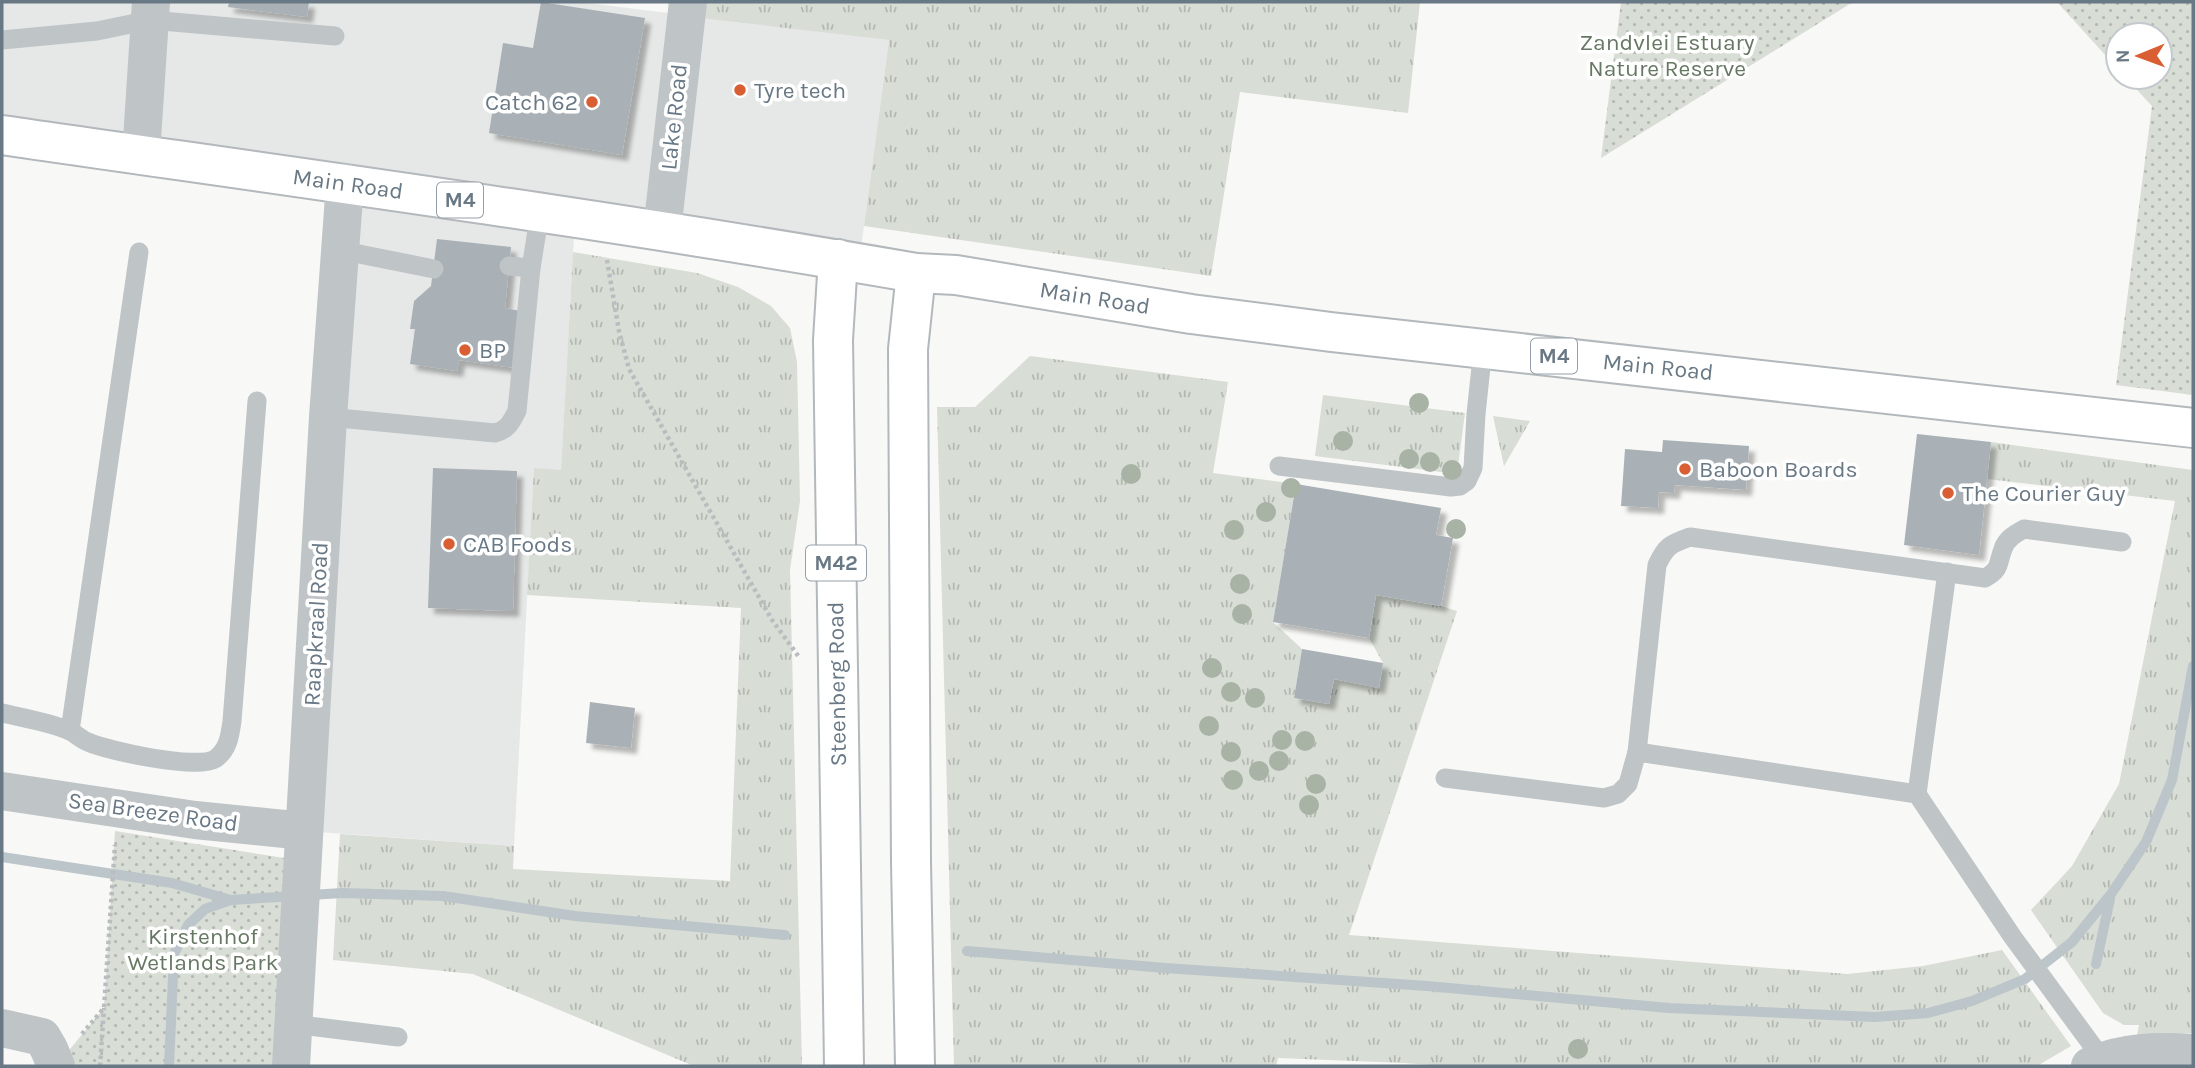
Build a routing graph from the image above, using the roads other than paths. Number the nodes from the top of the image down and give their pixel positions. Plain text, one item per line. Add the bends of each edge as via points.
1 (688, 2) edge
2 (151, 11) edge
3 (335, 36) dead end
4 (2, 40) edge
5 (2, 135) edge
6 (141, 155) junction
7 (345, 183) junction
8 (540, 212) junction
9 (662, 231) junction
10 (339, 250) junction
11 (139, 252) dead end
12 (838, 259) junction
13 (509, 266) dead end
14 (531, 268) junction
15 (433, 269) dead end
16 (916, 273) junction
17 (1483, 348) junction
18 (257, 401) dead end
19 (328, 417) junction
20 (2178, 426) edge
21 (1279, 466) dead end
22 (2122, 542) dead end
23 (1947, 572) junction
24 (2, 720) edge
25 (70, 731) junction
26 (1637, 752) junction
27 (1445, 778) dead end
28 (2, 791) edge
29 (1917, 794) junction
30 (304, 846) junction
31 (293, 1024) junction
32 (2, 1028) edge
33 (398, 1037) dead end
34 (2193, 1053) edge
35 (2096, 1063) edge
36 (56, 1066) edge
37 (291, 1066) edge
38 (844, 1066) edge
39 (915, 1066) edge

1 - 9 street, Lake Road
2 - 3 lane
2 - 4 lane via 97,31
2 - 6 street
5 - 6 main road, Main Road / M4
6 - 7 main road, Main Road / M4
7 - 8 main road, Main Road / M4
7 - 10 street, Raapkraal Road
8 - 9 main road, Main Road / M4
8 - 14 lane
9 - 12 main road, Main Road / M4
10 - 15 lane
10 - 19 street, Raapkraal Road
11 - 25 lane
12 - 16 main road, Main Road / M4
12 - 38 main road, Steenberg Road / M42 via 833,340
13 - 14 lane
14 - 19 lane via 517,411 503,431
16 - 17 main road, Main Road / M4 via 956,275 1191,314
16 - 39 main road via 908,349
17 - 20 main road, Main Road / M4
17 - 21 lane via 1473,468 1460,486
18 - 25 lane via 230,739 213,760 198,763 107,748
19 - 30 street, Raapkraal Road
22 - 23 lane via 2024,529 2003,547 1995,573 1985,578
23 - 26 lane via 1690,537 1672,543 1657,565
23 - 29 lane
24 - 25 lane
26 - 27 lane via 1628,784 1618,794 1604,798
26 - 29 lane
28 - 30 street, Sea Breeze Road via 195,820
29 - 35 lane via 2067,1012
30 - 31 street, Raapkraal Road
31 - 33 lane
31 - 37 street, Raapkraal Road
32 - 36 street via 41,1037
34 - 35 street via 2152,1051

